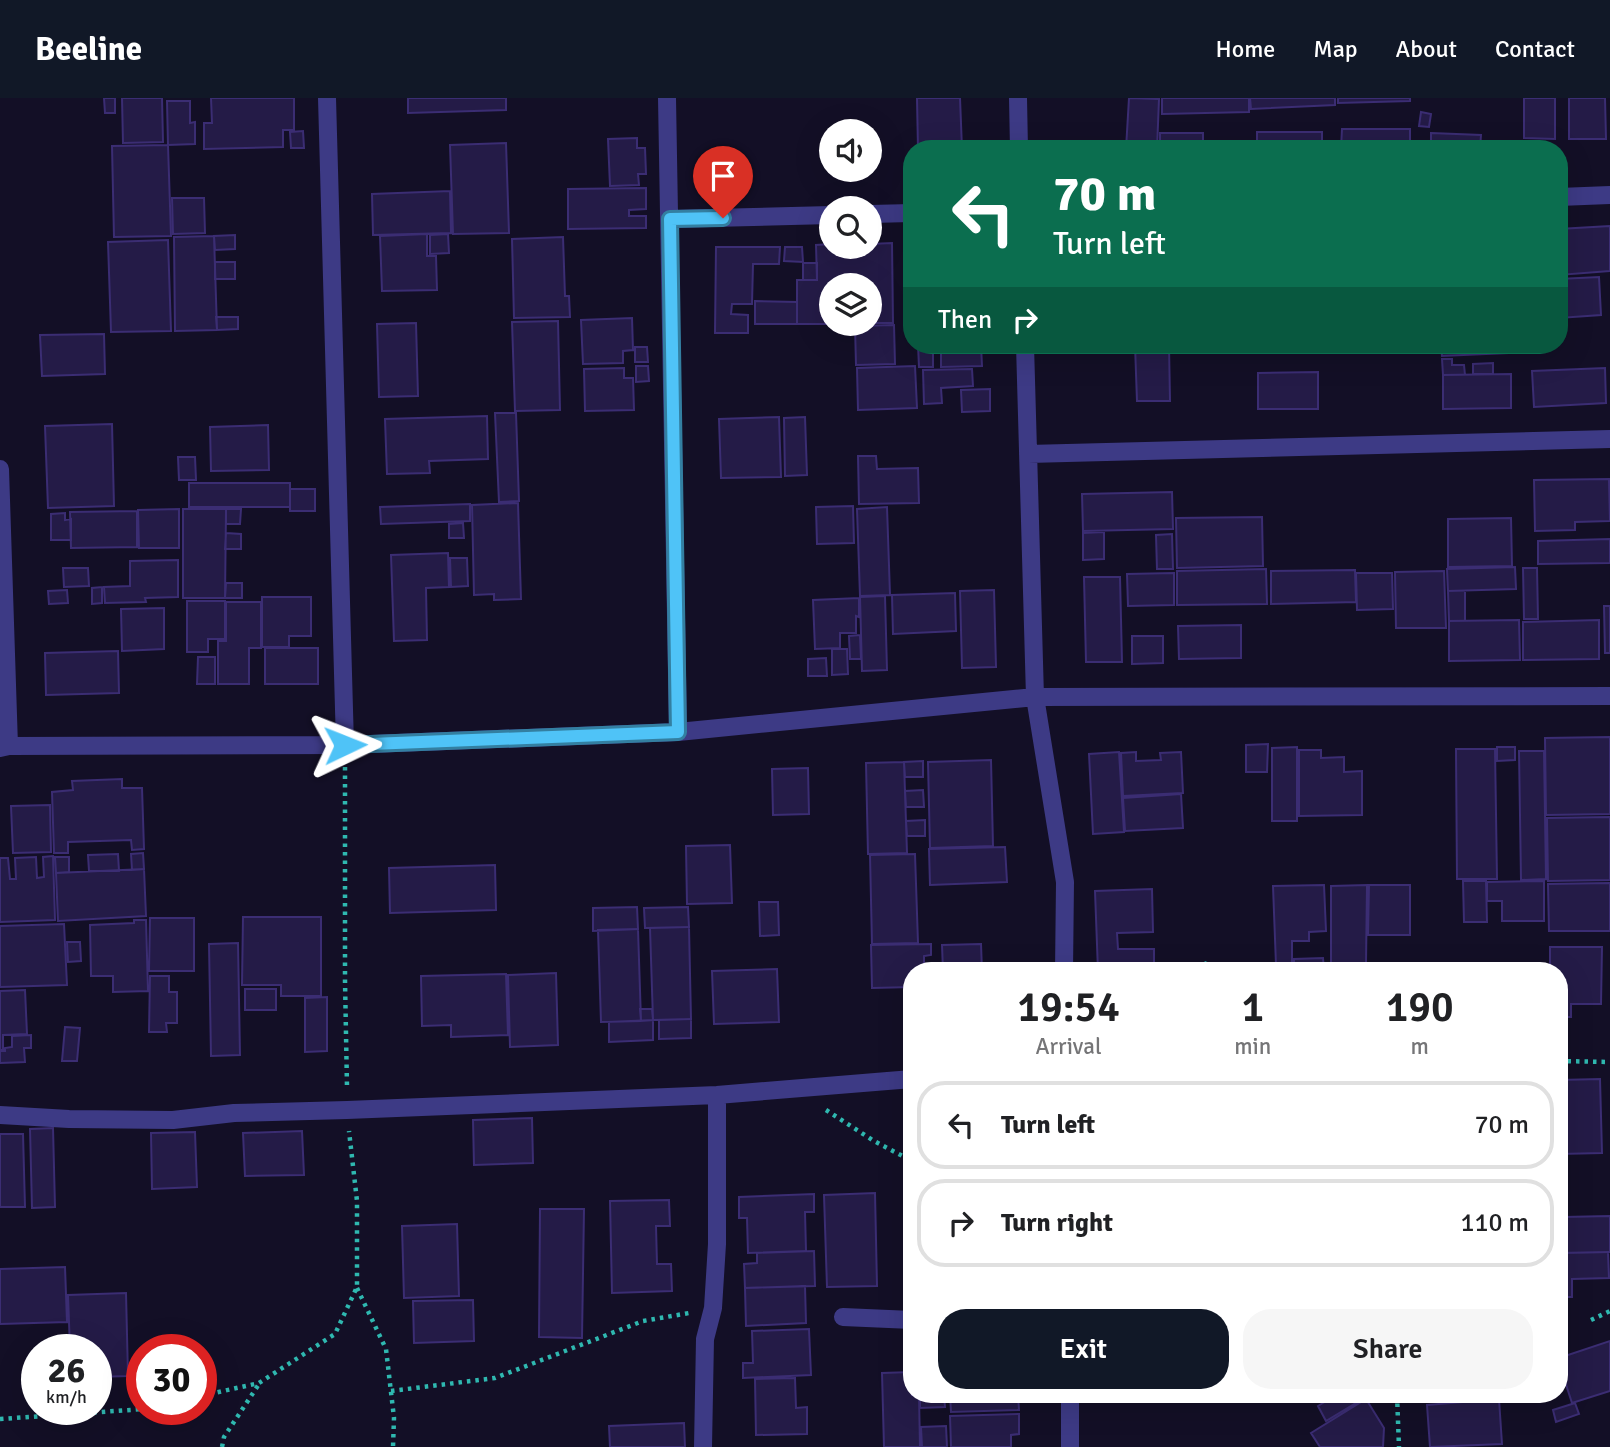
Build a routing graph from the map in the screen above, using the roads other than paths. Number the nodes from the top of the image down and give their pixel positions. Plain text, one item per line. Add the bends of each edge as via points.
1 (327, 98) edge
2 (667, 98) edge
3 (1018, 98) edge
4 (1019, 140) edge
5 (1610, 195) edge
6 (1568, 197) edge
7 (903, 213) edge
8 (882, 214) edge
9 (819, 215) edge
10 (670, 219) junction
11 (1025, 354) edge
12 (1610, 439) edge
13 (1028, 454) junction
14 (0, 468) edge
15 (1610, 696) edge
16 (1035, 698) junction
17 (678, 732) junction
18 (345, 745) junction
19 (5, 747) edge
20 (1064, 962) edge
21 (903, 1080) edge
22 (717, 1095) junction
23 (0, 1115) edge
24 (843, 1317) dead end
25 (903, 1320) edge
26 (1070, 1403) edge
27 (704, 1447) edge
28 (1070, 1447) edge

1 - 18 street
2 - 10 street
3 - 4 street
5 - 6 street
7 - 8 street
9 - 10 street
10 - 17 street
11 - 13 street
12 - 13 street
13 - 16 street
14 - 19 street
15 - 16 street
16 - 17 street
16 - 20 street via 1065,882
17 - 18 street
18 - 19 street
21 - 22 street
22 - 23 street via 234,1113 173,1120
22 - 27 street via 717,1244 713,1308 705,1339
24 - 25 street
26 - 28 street

